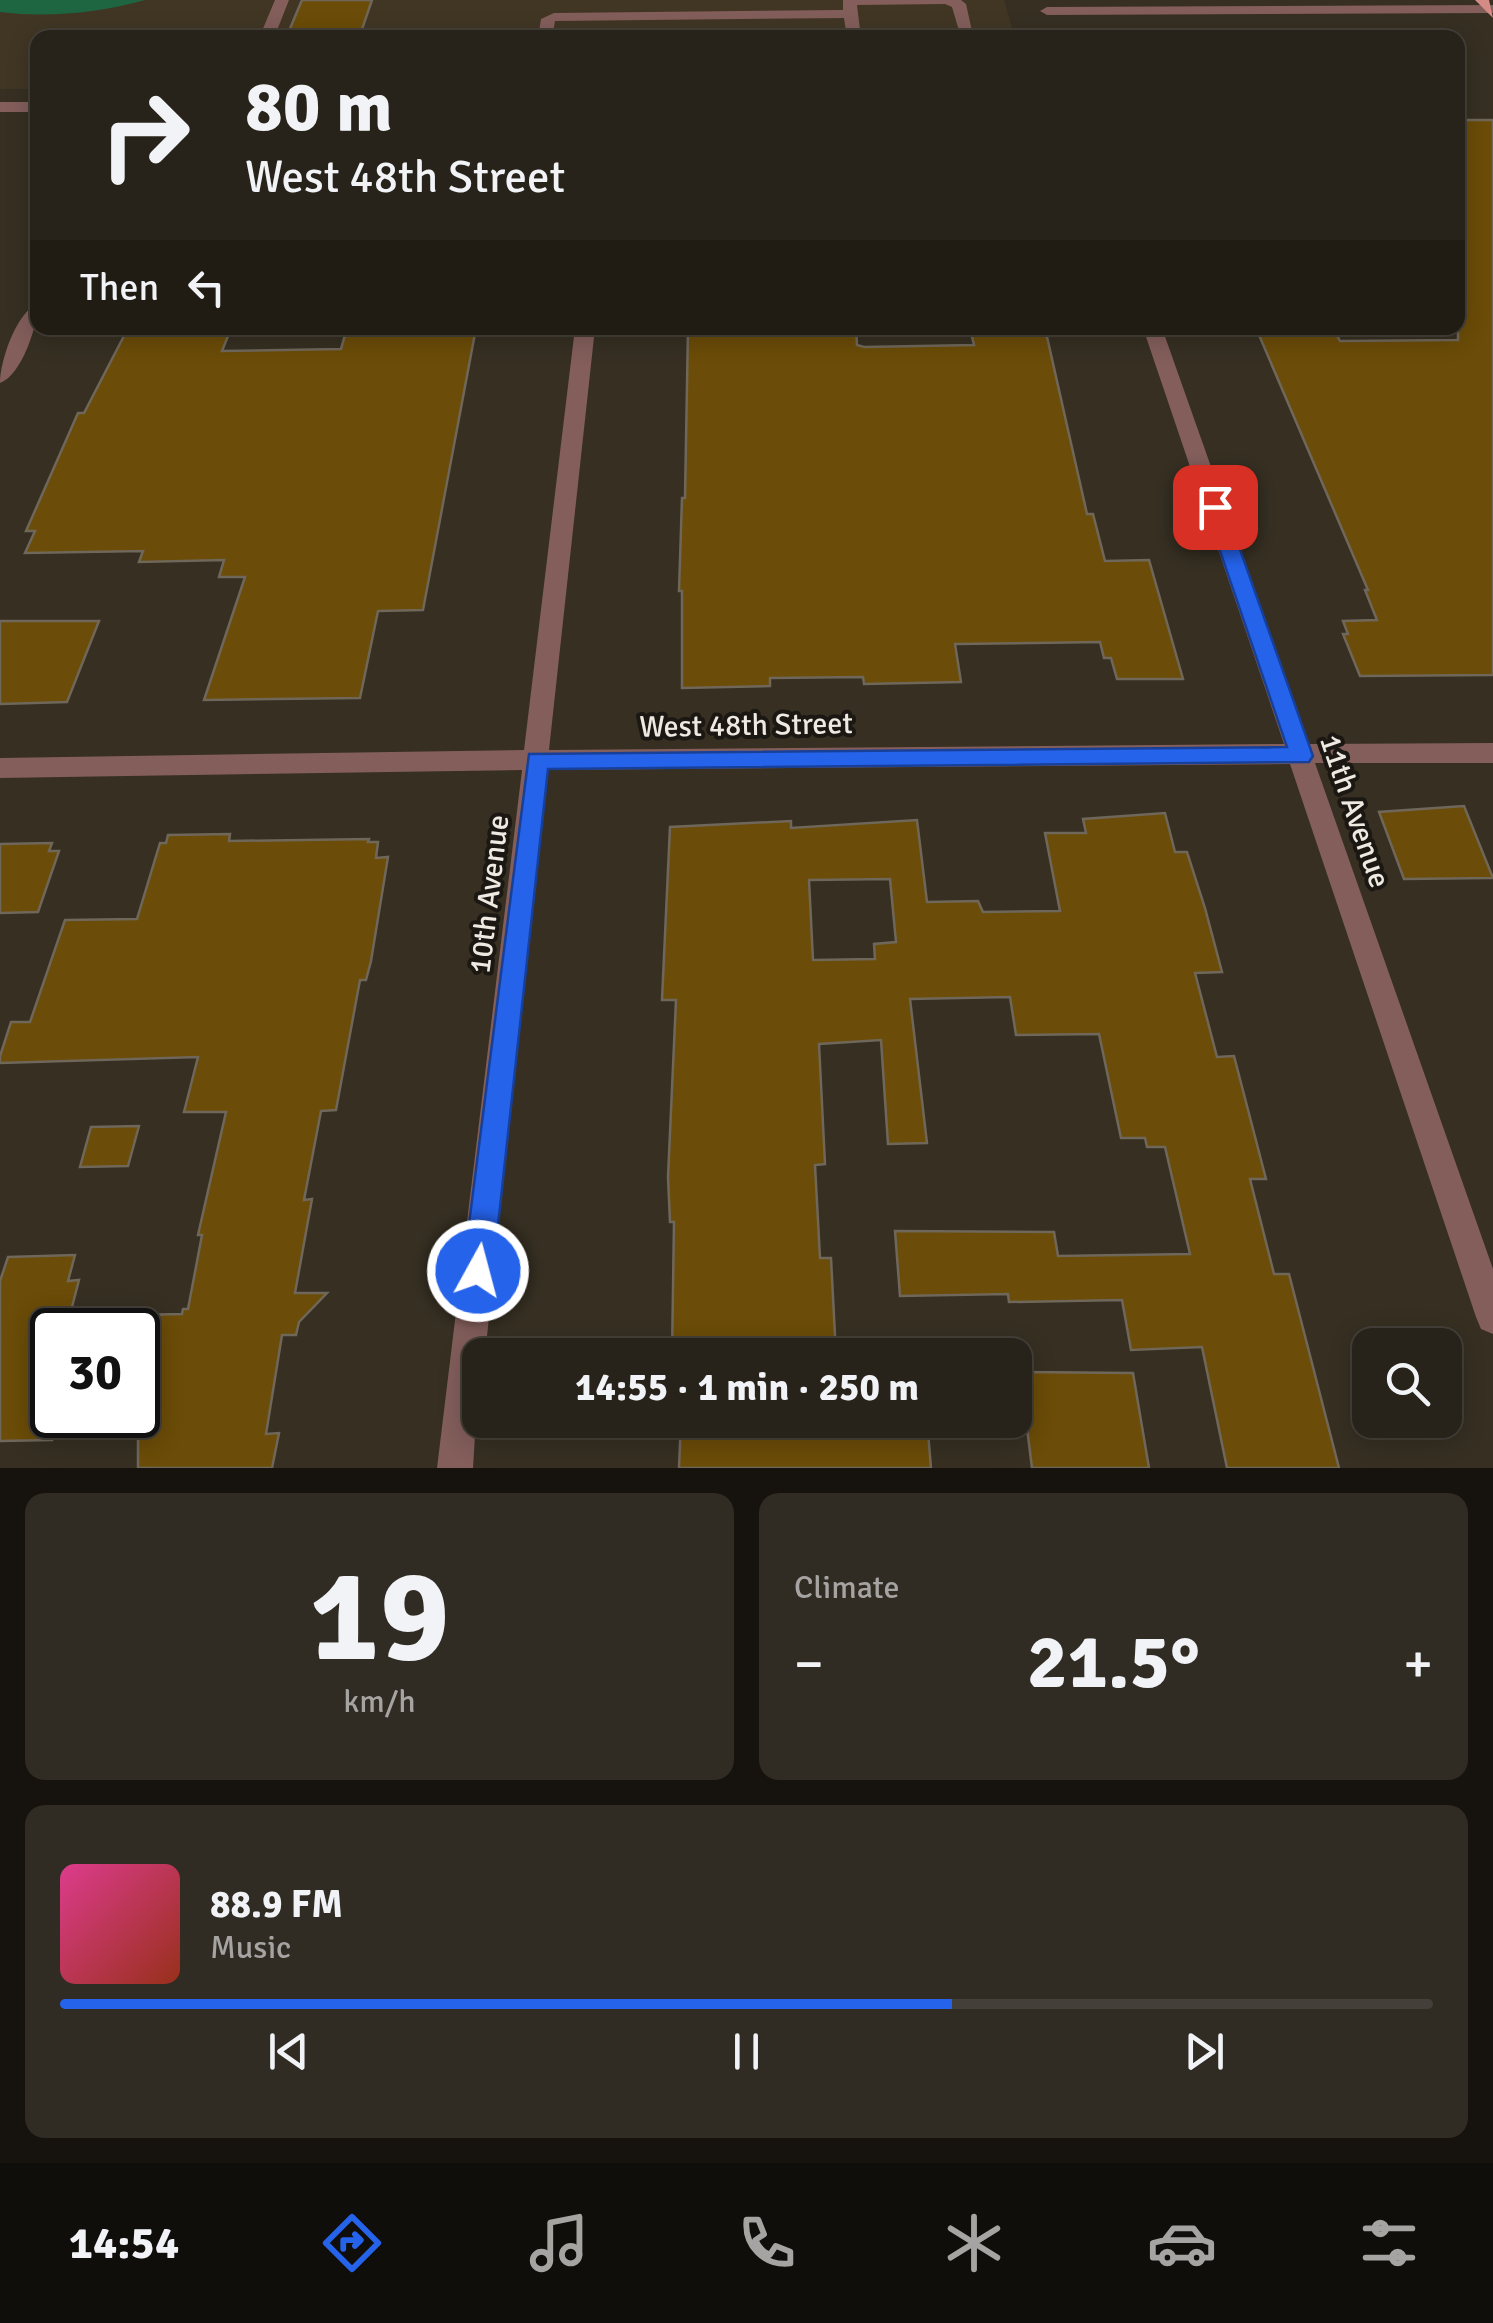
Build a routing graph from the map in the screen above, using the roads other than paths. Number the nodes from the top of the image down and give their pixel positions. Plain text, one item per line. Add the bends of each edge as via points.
1 (282, 0) edge
2 (1489, 8) edge
3 (1047, 12) edge
4 (850, 14) junction
5 (269, 30) edge
6 (546, 30) edge
7 (853, 30) edge
8 (965, 30) dead end
9 (0, 107) edge
10 (30, 107) edge
11 (30, 323) edge
12 (584, 335) edge
13 (1155, 335) edge
14 (0, 377) edge
15 (1493, 752) edge
16 (1301, 756) junction
17 (538, 760) junction
18 (0, 768) edge
19 (1493, 1317) edge
20 (455, 1468) edge

1 - 5 street
2 - 3 street
4 - 6 street via 554,17
4 - 7 street
4 - 8 street via 849,1 946,0 959,4
9 - 10 street
11 - 14 street
12 - 17 street, 10th Avenue
13 - 16 street, 11th Avenue
15 - 16 street, West 48th Street
16 - 17 street, West 48th Street
16 - 19 street, 11th Avenue
17 - 18 street, West 48th Street
17 - 20 street, 10th Avenue

